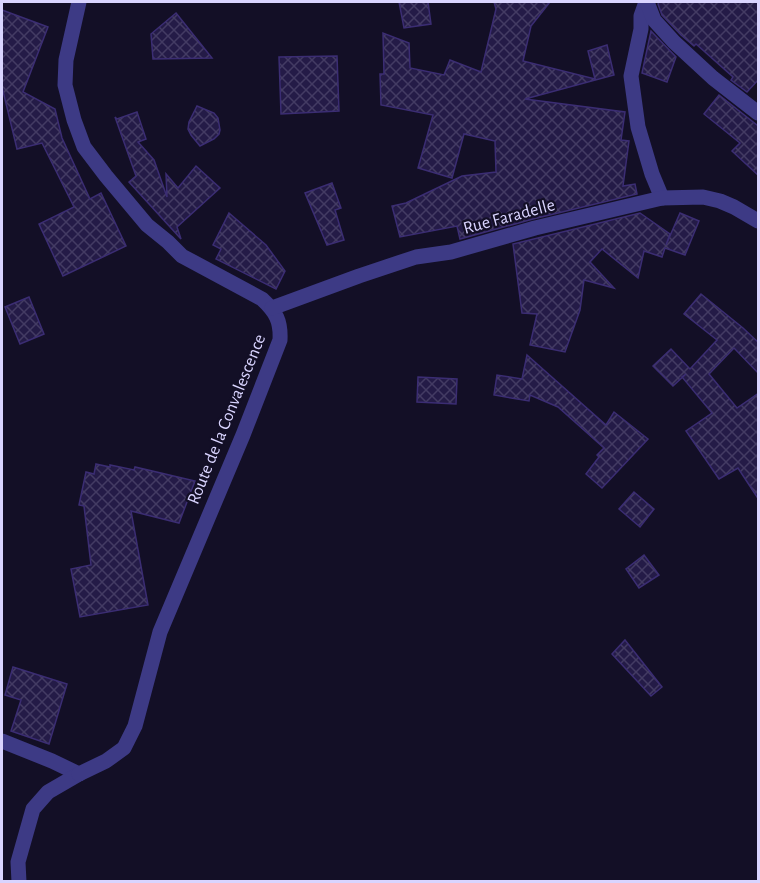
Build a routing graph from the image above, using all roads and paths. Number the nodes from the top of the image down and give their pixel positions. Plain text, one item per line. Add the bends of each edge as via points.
1 (79, 2) edge
2 (646, 2) edge
3 (759, 113) edge
4 (662, 198) junction
5 (759, 221) edge
6 (272, 308) junction
7 (2, 741) edge
8 (79, 774) junction
9 (19, 882) edge

1 - 6 street via 66,60 65,85 84,147 147,225 182,256
2 - 3 street via 654,20 674,42
2 - 4 street via 640,16 631,76 638,127
4 - 5 street, Rue Faradelle via 703,197 720,201
4 - 6 street, Rue Faradelle via 451,252 416,257
6 - 8 street, Route de la Convalescence via 281,326 280,339 160,632 135,726 124,748
7 - 8 street
8 - 9 street, Route de la Convalescence via 48,792 33,809 18,862

